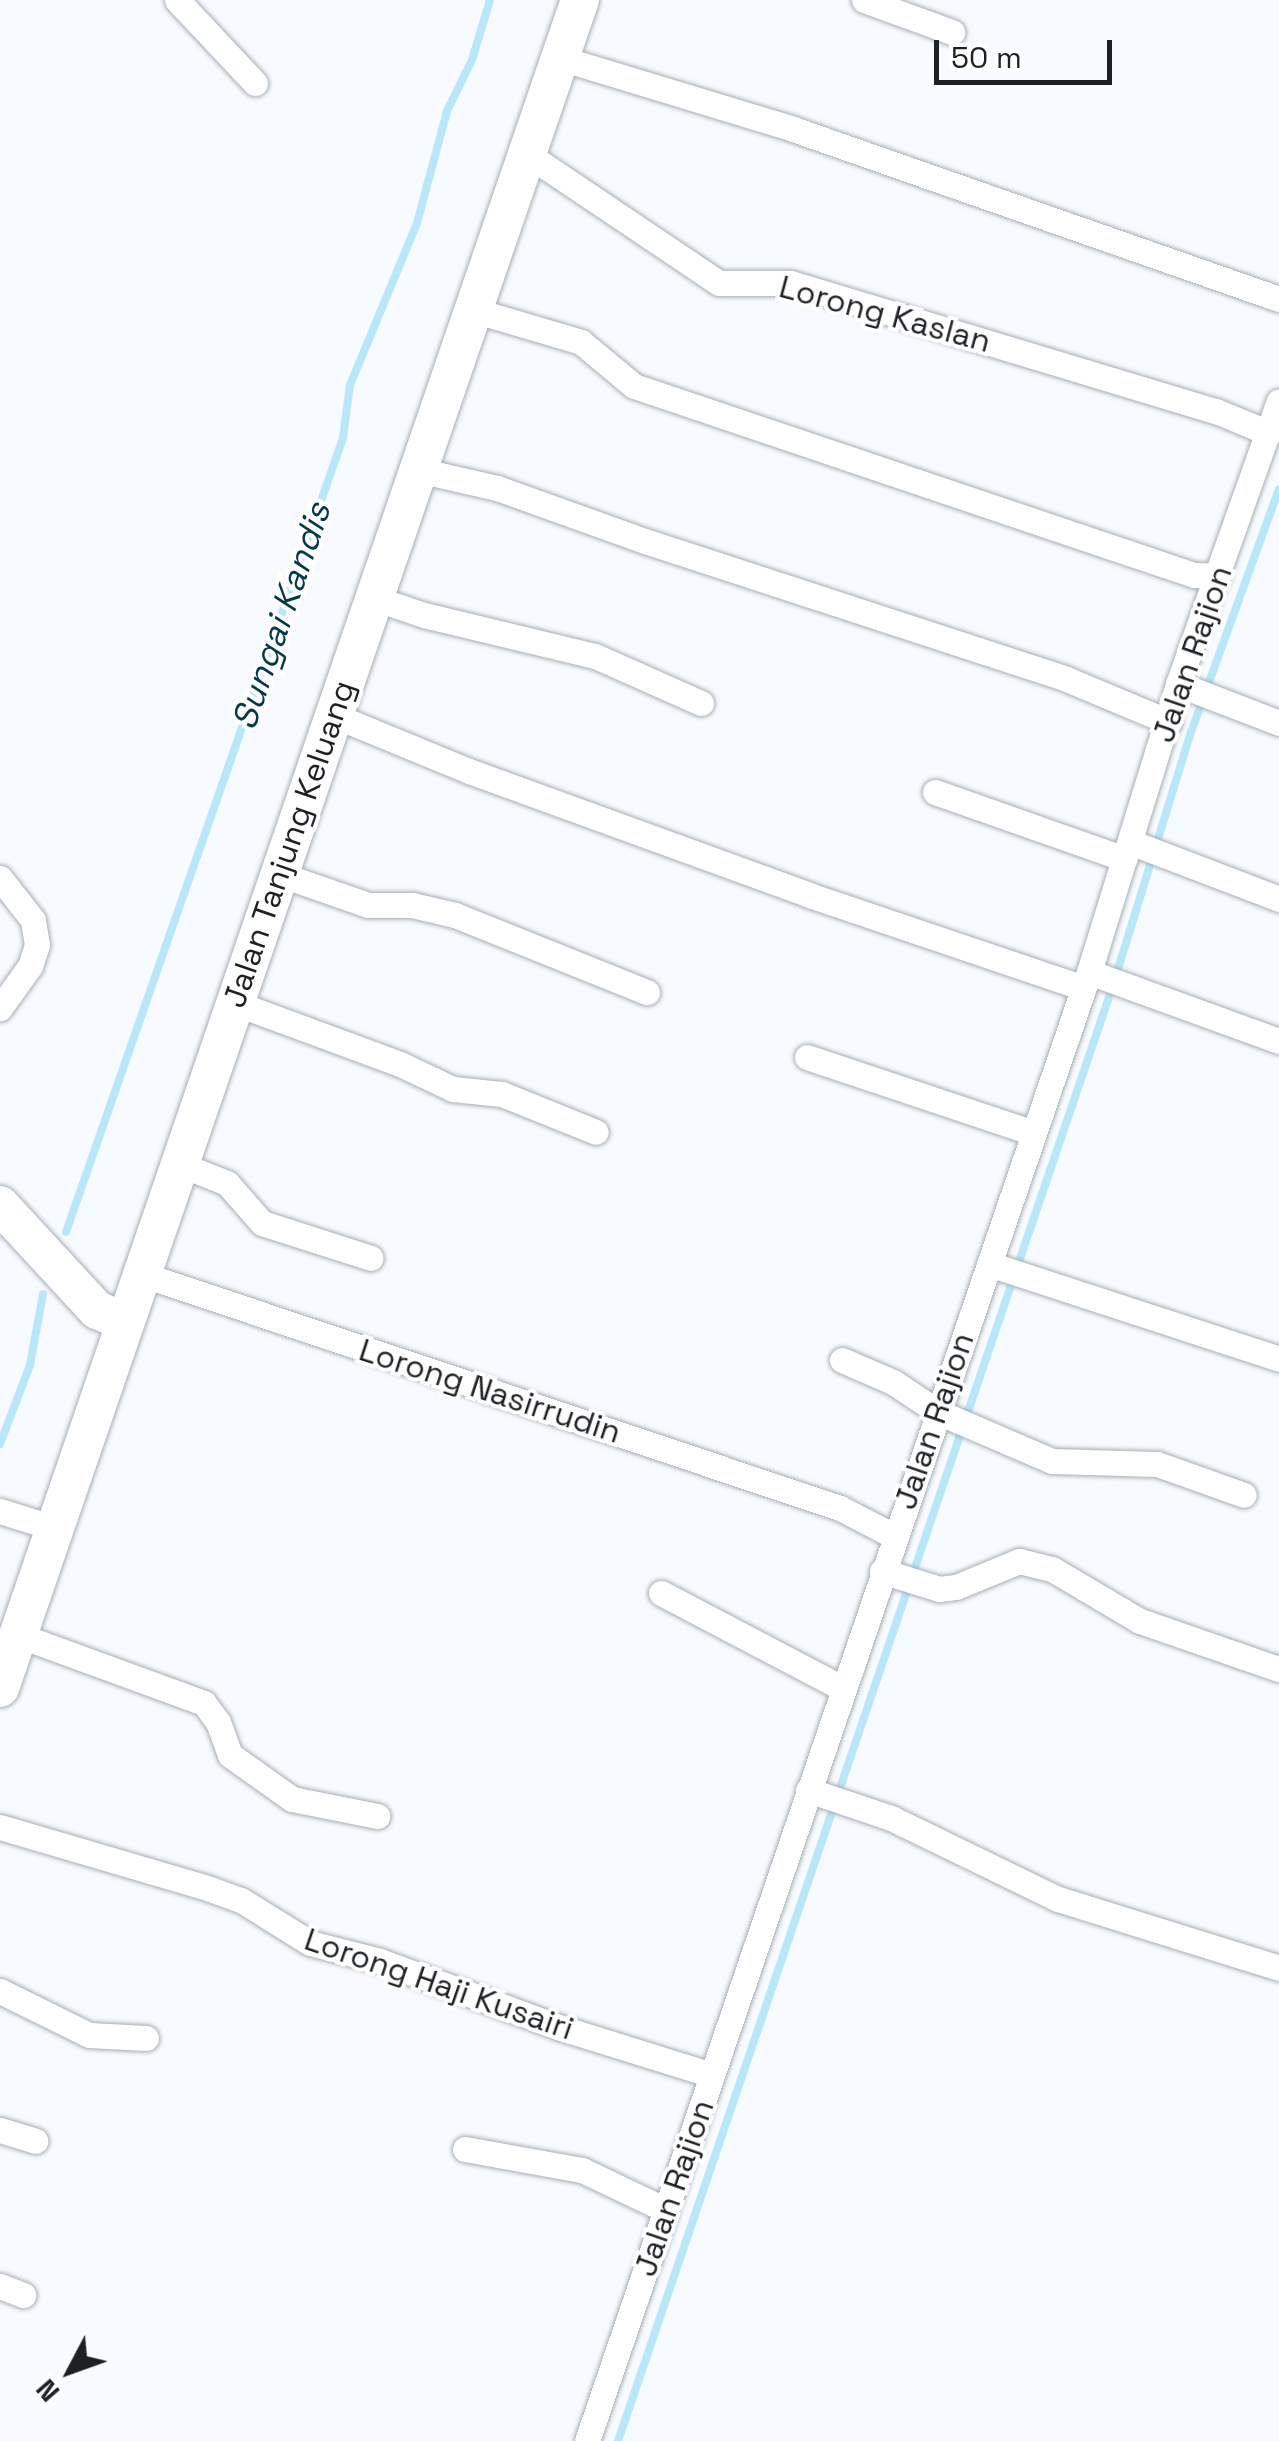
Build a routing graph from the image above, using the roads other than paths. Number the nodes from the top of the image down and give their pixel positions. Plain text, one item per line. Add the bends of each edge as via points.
1 (178, 0) edge
2 (580, 0) edge
3 (864, 0) edge
4 (952, 32) dead end
5 (581, 64) junction
6 (255, 83) dead end
7 (543, 166) junction
8 (1276, 298) edge
9 (488, 315) junction
10 (1279, 401) edge
11 (1268, 442) edge
12 (418, 470) junction
13 (1206, 575) junction
14 (374, 598) junction
15 (1186, 687) junction
16 (701, 703) dead end
17 (333, 716) junction
18 (1168, 722) junction
19 (1279, 723) edge
20 (936, 792) dead end
21 (1127, 850) junction
22 (0, 878) edge
23 (293, 880) junction
24 (1279, 899) edge
25 (1090, 979) junction
26 (648, 992) dead end
27 (235, 1002) junction
28 (0, 1008) edge
29 (1279, 1041) edge
30 (807, 1058) dead end
31 (1028, 1131) junction
32 (596, 1132) dead end
33 (179, 1164) junction
34 (0, 1205) edge
35 (372, 1258) dead end
36 (995, 1265) junction
37 (141, 1274) junction
38 (125, 1322) junction
39 (1279, 1359) edge
40 (842, 1360) dead end
41 (944, 1414) junction
42 (1244, 1495) dead end
43 (0, 1512) edge
44 (54, 1528) junction
45 (894, 1536) junction
46 (886, 1573) junction
47 (661, 1593) dead end
48 (18, 1635) junction
49 (1279, 1668) edge
50 (0, 1688) edge
51 (842, 1688) junction
52 (814, 1792) junction
53 (377, 1816) dead end
54 (0, 1826) edge
55 (1279, 1968) edge
56 (0, 1991) edge
57 (146, 2038) dead end
58 (706, 2074) junction
59 (0, 2130) edge
60 (34, 2141) dead end
61 (466, 2149) dead end
62 (666, 2210) junction
63 (587, 2441) edge

1 - 6 street
2 - 5 main road, Jalan Tanjung Keluang
3 - 4 street
5 - 7 main road, Jalan Tanjung Keluang
5 - 8 street via 793,129
7 - 9 main road, Jalan Tanjung Keluang
7 - 11 street, Lorong Kaslan via 719,283 791,283 1216,410
9 - 12 main road, Jalan Tanjung Keluang
9 - 13 street via 581,342 634,386
10 - 11 street, Jalan Rajion
11 - 13 street, Jalan Rajion
12 - 14 main road, Jalan Tanjung Keluang
12 - 18 street via 496,488 1064,678
13 - 15 street, Jalan Rajion
14 - 16 street via 595,656
14 - 17 main road, Jalan Tanjung Keluang
15 - 18 street, Jalan Rajion
15 - 19 street
17 - 23 main road, Jalan Tanjung Keluang
17 - 25 street via 792,889
18 - 21 street, Jalan Rajion
20 - 21 street
21 - 24 street
21 - 25 street, Jalan Rajion
22 - 28 street via 33,920 37,944
23 - 26 street via 368,905 455,915
23 - 27 main road, Jalan Tanjung Keluang
25 - 29 street via 1125,985
25 - 31 street, Jalan Rajion
27 - 32 street via 453,1088 502,1094
27 - 33 main road, Jalan Tanjung Keluang
30 - 31 street
31 - 36 street, Jalan Rajion
33 - 35 street via 227,1183 262,1223
33 - 37 main road, Jalan Tanjung Keluang
34 - 38 main road via 97,1310
36 - 39 street
36 - 41 street, Jalan Rajion
37 - 38 main road, Jalan Tanjung Keluang
37 - 45 street, Lorong Nasirrudin via 840,1508
38 - 44 main road, Jalan Tanjung Keluang
40 - 41 street
41 - 42 street via 1052,1461 1157,1464
41 - 45 street, Jalan Rajion
43 - 44 street
44 - 48 main road, Jalan Tanjung Keluang
45 - 46 street, Jalan Rajion
46 - 49 street via 920,1586 956,1587 1019,1561 1052,1569 1140,1621
46 - 51 street, Jalan Rajion
47 - 51 street
48 - 50 main road, Jalan Tanjung Keluang
48 - 53 street via 204,1704 230,1755 292,1799
51 - 52 street, Jalan Rajion
52 - 55 street via 852,1802 1058,1898
52 - 58 street, Jalan Rajion
54 - 58 street, Lorong Haji Kusairi via 210,1889 258,1909 310,1943
56 - 57 street via 88,2035
58 - 62 street, Jalan Rajion
59 - 60 street
61 - 62 street via 582,2170
62 - 63 street, Jalan Rajion

